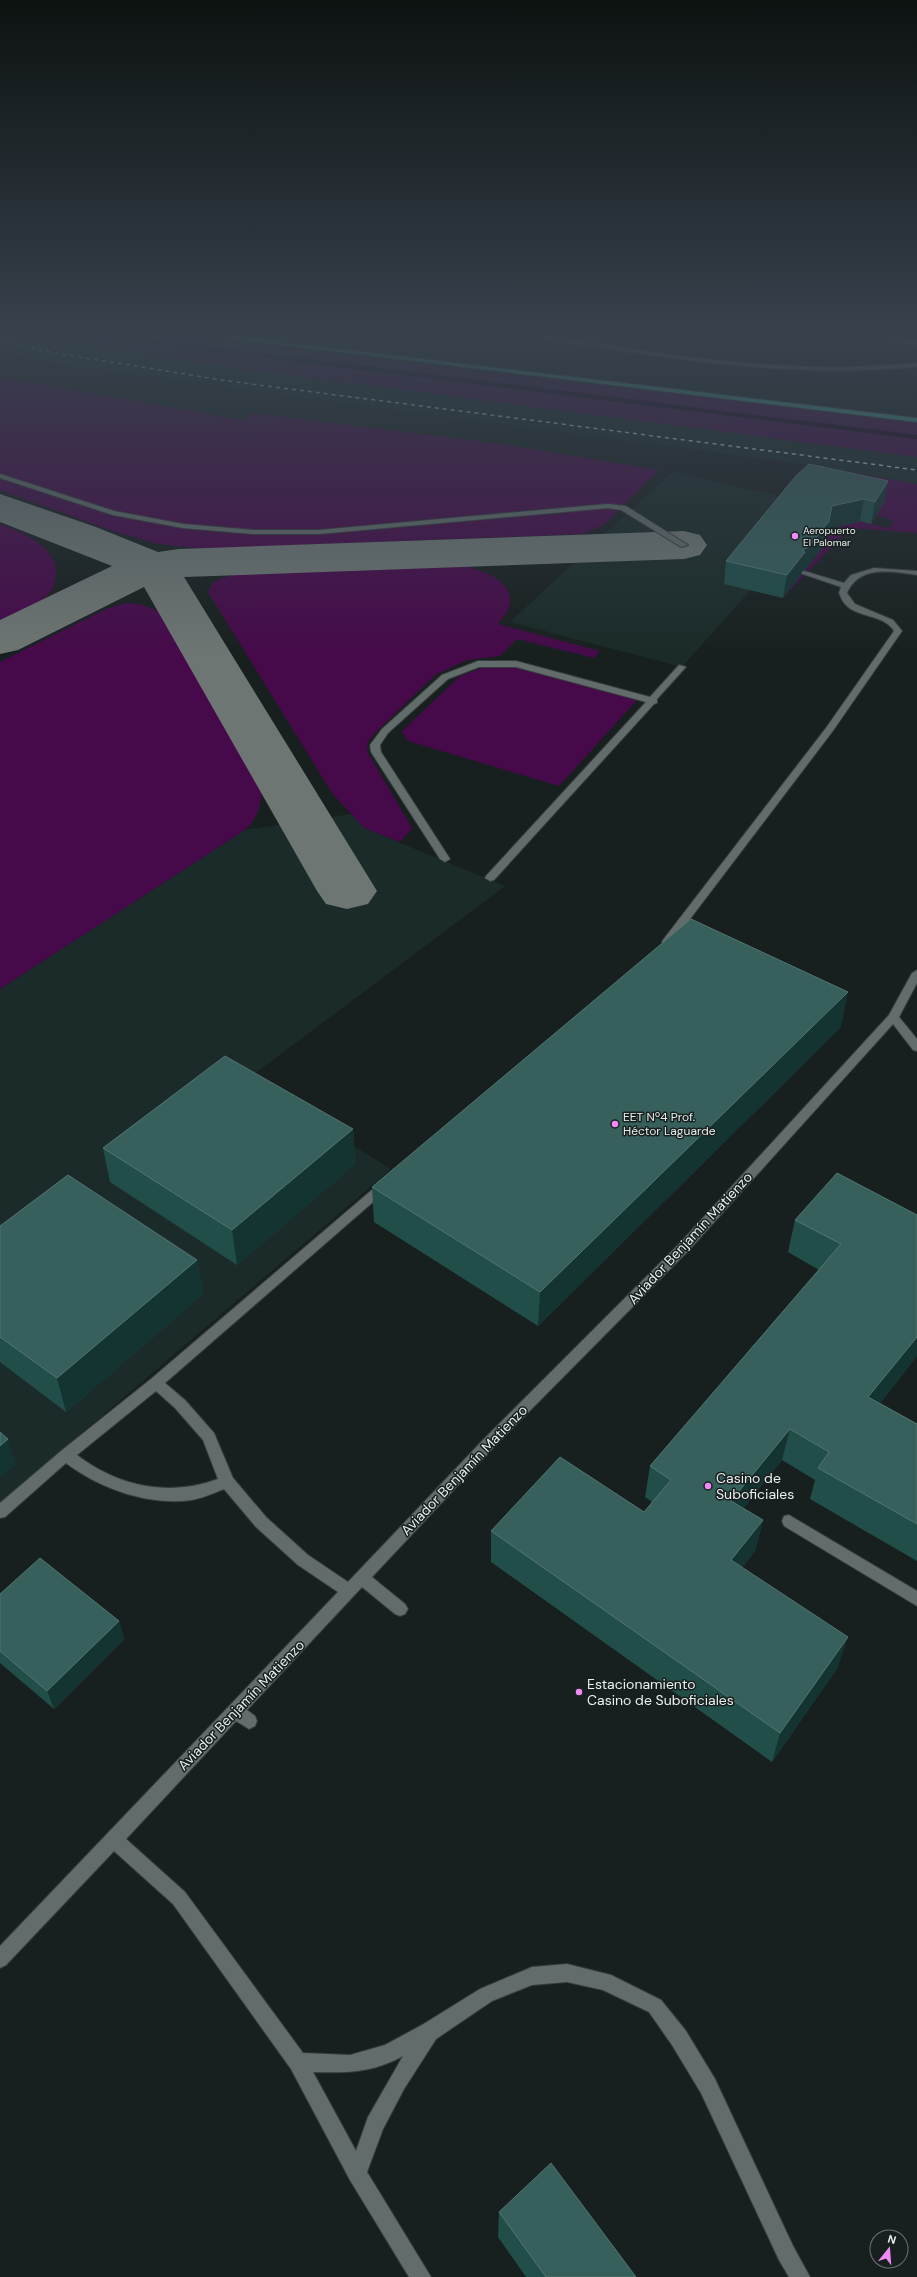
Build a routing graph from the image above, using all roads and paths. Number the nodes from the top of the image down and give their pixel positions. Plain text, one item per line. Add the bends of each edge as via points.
1 (0, 476) edge
2 (684, 544) dead end
3 (804, 573) edge
4 (917, 573) edge
5 (845, 586) junction
6 (682, 667) dead end
7 (654, 701) junction
8 (445, 859) dead end
9 (490, 878) dead end
10 (660, 949) edge
11 (917, 973) edge
12 (893, 1017) junction
13 (917, 1047) edge
14 (390, 1181) edge
15 (156, 1383) junction
16 (66, 1455) junction
17 (227, 1482) junction
18 (0, 1512) edge
19 (789, 1521) dead end
20 (362, 1578) junction
21 (349, 1591) junction
22 (917, 1599) edge
23 (400, 1609) dead end
24 (234, 1711) junction
25 (249, 1721) dead end
26 (113, 1839) junction
27 (0, 1959) edge
28 (429, 2032) junction
29 (298, 2062) junction
30 (357, 2173) junction
31 (421, 2277) edge
32 (800, 2277) edge

1 - 2 street via 113,513 183,526 253,532 319,532 608,506 623,508
3 - 5 street
4 - 5 street via 882,570 858,574 848,580
5 - 10 street via 843,593 848,602 862,611 893,623 898,630 829,730 680,928
6 - 7 street
7 - 8 street via 516,664 478,664 445,677 385,731 375,745 376,752
7 - 9 street
11 - 12 street, Aviador Benjamín Matienzo
12 - 13 street
12 - 20 street, Aviador Benjamín Matienzo via 684,1247 488,1444
14 - 15 street
15 - 16 street
15 - 17 street via 180,1404 209,1437
16 - 17 street via 83,1470 147,1493 187,1494
16 - 18 street
17 - 21 street via 260,1522 303,1560
19 - 22 street
20 - 21 street, Aviador Benjamín Matienzo
20 - 23 street
21 - 24 street, Aviador Benjamín Matienzo
24 - 25 street
24 - 26 street, Aviador Benjamín Matienzo
26 - 27 street, Aviador Benjamín Matienzo
26 - 29 street via 179,1898
28 - 29 street via 388,2054 350,2064
28 - 30 street via 397,2082 375,2124
28 - 32 street via 486,1995 532,1976 567,1973 605,1981 655,2006 679,2038 708,2086 786,2253
29 - 30 street
30 - 31 street

